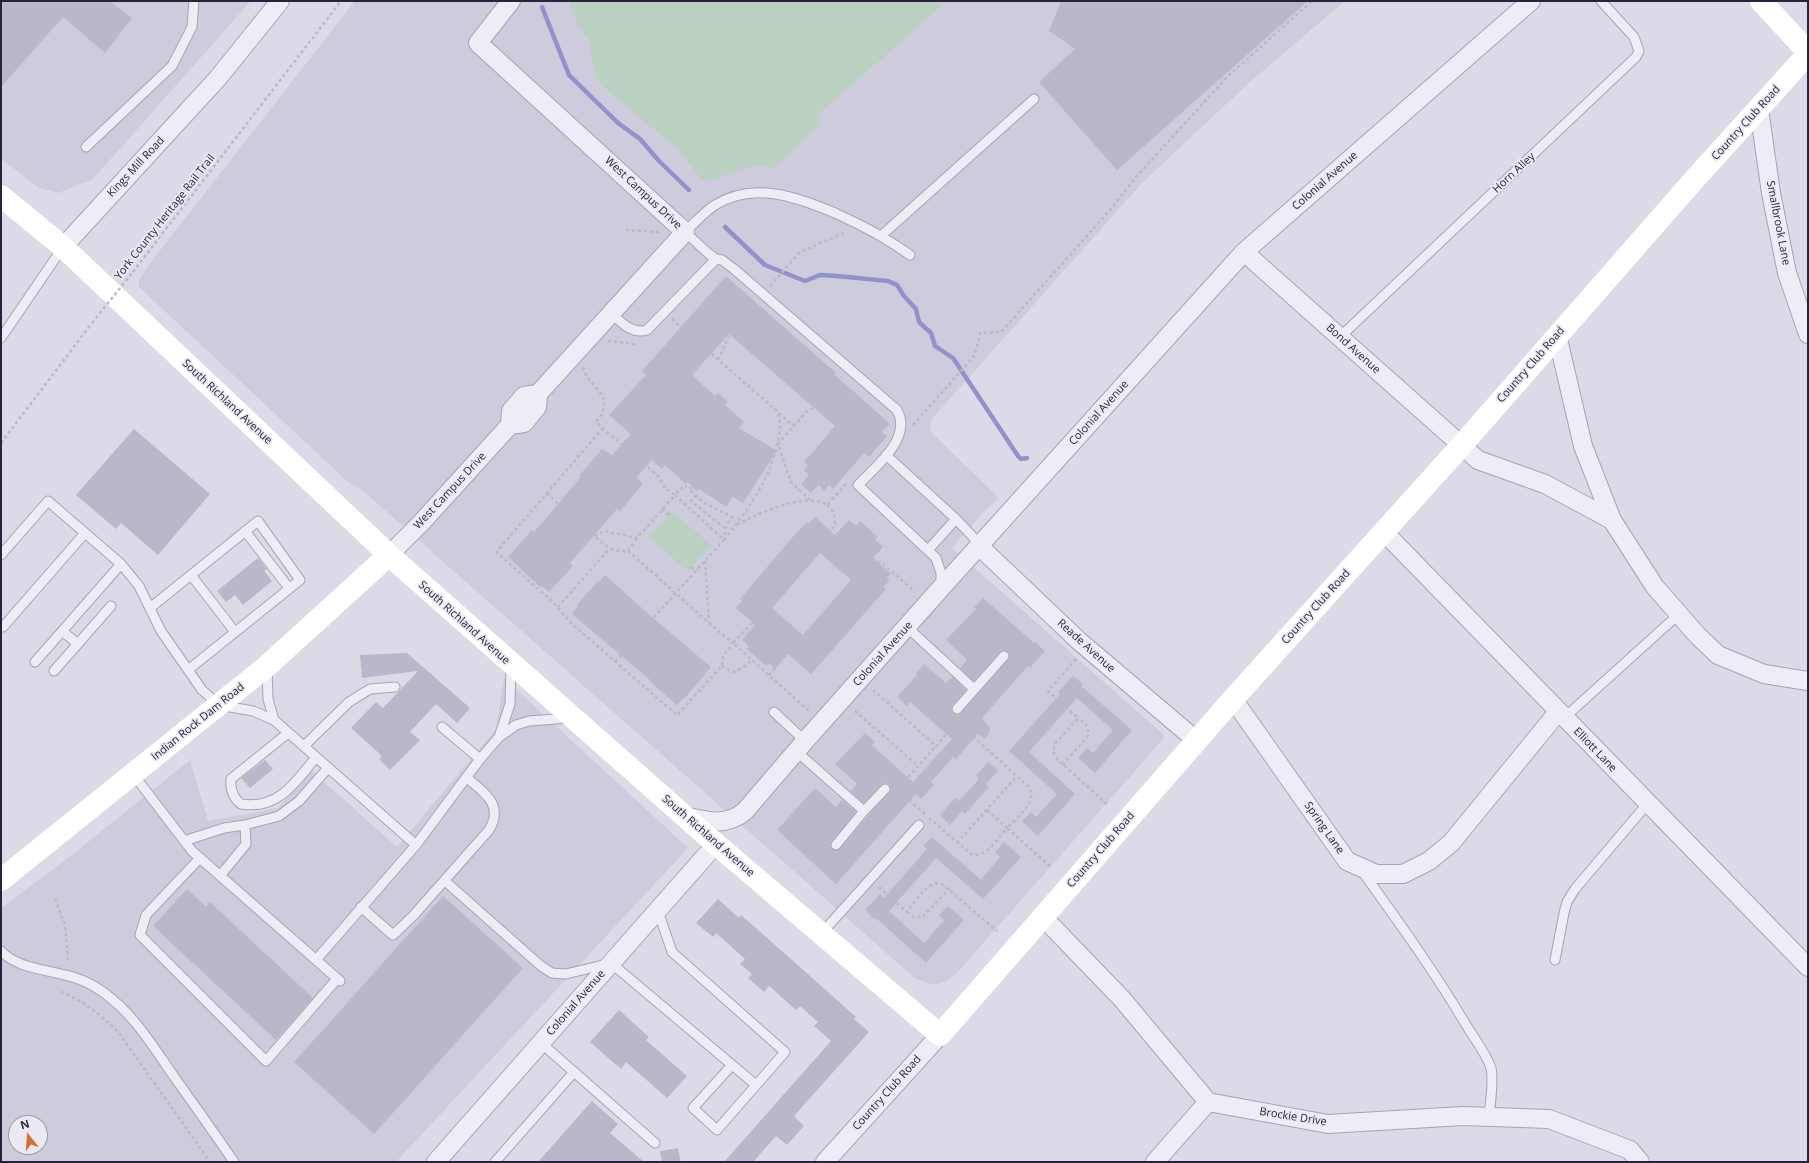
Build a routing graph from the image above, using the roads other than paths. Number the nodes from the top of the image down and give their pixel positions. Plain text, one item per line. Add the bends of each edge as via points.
1 (194, 1) edge
2 (280, 1) edge
3 (511, 1) edge
4 (1531, 1) edge
5 (1601, 1) edge
6 (1761, 1) edge
7 (1808, 53) edge
8 (1034, 99) dead end
9 (1760, 110) junction
10 (86, 147) dead end
11 (1, 196) edge
12 (685, 232) junction
13 (882, 235) junction
14 (63, 247) junction
15 (1244, 252) junction
16 (910, 255) dead end
17 (716, 259) junction
18 (611, 313) junction
19 (1808, 334) edge
20 (1558, 335) junction
21 (1, 338) edge
22 (1340, 338) junction
23 (1461, 446) junction
24 (886, 455) junction
25 (956, 519) junction
26 (1612, 520) junction
27 (245, 531) junction
28 (1384, 532) junction
29 (85, 533) junction
30 (979, 546) junction
31 (928, 550) junction
32 (1, 555) edge
33 (389, 555) junction
34 (121, 564) junction
35 (190, 575) junction
36 (289, 588) junction
37 (941, 588) junction
38 (111, 606) dead end
39 (150, 608) junction
40 (1679, 614) junction
41 (3, 627) dead end
42 (907, 627) junction
43 (62, 631) junction
44 (235, 632) junction
45 (78, 644) junction
46 (1004, 656) dead end
47 (35, 662) dead end
48 (511, 665) junction
49 (267, 666) junction
50 (188, 670) junction
51 (54, 671) dead end
52 (1808, 681) edge
53 (394, 687) dead end
54 (974, 689) junction
55 (1233, 699) junction
56 (219, 705) junction
57 (957, 709) dead end
58 (774, 712) dead end
59 (1561, 715) junction
60 (573, 718) junction
61 (274, 720) junction
62 (442, 727) dead end
63 (288, 733) junction
64 (499, 737) junction
65 (1197, 741) junction
66 (304, 746) junction
67 (801, 746) junction
68 (316, 757) junction
69 (480, 759) junction
70 (328, 768) junction
71 (133, 774) junction
72 (466, 778) junction
73 (885, 789) dead end
74 (1648, 803) junction
75 (864, 811) junction
76 (685, 816) junction
77 (246, 825) junction
78 (919, 825) dead end
79 (184, 841) junction
80 (716, 844) junction
81 (416, 845) junction
82 (836, 845) dead end
83 (200, 858) junction
84 (1359, 867) junction
85 (220, 876) junction
86 (1, 880) edge
87 (445, 881) junction
88 (361, 908) junction
89 (658, 911) junction
90 (1043, 917) junction
91 (822, 934) junction
92 (1, 951) edge
93 (316, 960) junction
94 (1555, 960) dead end
95 (611, 963) junction
96 (1808, 967) edge
97 (940, 1035) junction
98 (541, 1043) junction
99 (732, 1065) junction
100 (574, 1072) junction
101 (756, 1085) junction
102 (1208, 1102) junction
103 (1489, 1117) junction
104 (655, 1143) dead end
105 (234, 1162) edge
106 (436, 1162) edge
107 (495, 1162) edge
108 (825, 1162) edge
109 (1155, 1162) edge
110 (1640, 1162) edge

1 - 10 lane via 192,27 172,66
2 - 14 street, Kings Mill Road via 218,78
3 - 12 street, West Campus Drive via 478,43
4 - 15 street, Colonial Avenue
5 - 22 lane, Horn Alley via 1634,38 1639,51 1636,57
6 - 7 main road
7 - 9 main road, Country Club Road
8 - 13 lane
9 - 19 street, Smallbrook Lane via 1771,193 1787,273
9 - 20 main road, Country Club Road via 1693,181
11 - 14 main road, South Richland Avenue
12 - 13 lane via 716,205 749,194 768,193 796,197
12 - 17 lane
12 - 18 street, West Campus Drive
13 - 16 lane
14 - 21 lane, Kings Mill Road
14 - 33 main road, South Richland Avenue
15 - 22 street, Bond Avenue
15 - 30 street, Colonial Avenue
17 - 18 lane via 647,330 642,332 631,329
17 - 24 lane via 722,260 763,294 897,410 900,414 901,430 896,444
18 - 33 street, West Campus Drive via 538,394 524,396 511,411 510,425
20 - 23 main road, Country Club Road
20 - 26 street via 1583,446
22 - 23 street, Bond Avenue
23 - 26 street, Bond Avenue via 1478,460 1545,484
23 - 28 main road, Country Club Road
24 - 25 lane
24 - 31 lane via 858,486
25 - 30 lane
25 - 31 lane
26 - 40 street via 1655,587
27 - 35 lane
27 - 36 lane
27 - 36 lane via 258,521 300,580
28 - 55 main road, Country Club Road
28 - 59 street, Elliott Lane
29 - 32 lane via 48,501
29 - 34 lane
29 - 41 lane
30 - 37 street, Colonial Avenue
30 - 65 street, Reade Avenue via 1079,641
31 - 37 lane via 938,563
33 - 48 main road, South Richland Avenue
33 - 49 main road, Indian Rock Dam Road
34 - 39 lane via 139,586
34 - 43 lane
35 - 39 lane
35 - 44 lane
36 - 44 lane
37 - 42 street, Colonial Avenue
38 - 45 lane
39 - 50 lane
40 - 52 street via 1718,655 1764,674
40 - 59 lane
42 - 54 lane
42 - 67 street, Colonial Avenue
43 - 45 lane
43 - 47 lane
44 - 50 lane
45 - 51 lane
46 - 54 lane
48 - 60 main road, South Richland Avenue
48 - 64 lane via 510,704
49 - 56 main road, Indian Rock Dam Road
49 - 61 lane via 268,699
50 - 56 lane via 202,690
53 - 66 lane via 370,689 349,702
54 - 57 lane
55 - 65 main road, Country Club Road
55 - 84 street, Spring Lane via 1347,861
56 - 61 lane via 253,711
56 - 71 main road, Indian Rock Dam Road
58 - 67 lane
59 - 74 street, Elliott Lane
59 - 84 street, Spring Lane via 1451,843 1429,861 1403,874 1376,874
60 - 64 lane via 536,719 516,725
60 - 76 main road, South Richland Avenue
61 - 63 lane
62 - 69 lane
63 - 66 lane
63 - 68 lane via 231,779 233,794 241,804 266,804 279,798
64 - 69 lane
65 - 90 main road, Country Club Road
66 - 68 lane
67 - 75 lane
67 - 76 street, Colonial Avenue via 740,816 724,822
68 - 70 lane
69 - 72 lane
70 - 77 lane via 299,801 279,816
70 - 81 lane
71 - 79 lane
71 - 86 main road, Indian Rock Dam Road
72 - 81 lane
72 - 87 lane via 490,801 496,814 495,821
73 - 75 lane
74 - 94 lane via 1575,889 1567,902
74 - 96 street, Elliott Lane
75 - 82 lane
76 - 80 main road, South Richland Avenue
77 - 79 lane via 224,828
77 - 85 lane via 246,844
78 - 91 lane
79 - 83 lane
80 - 89 street, Colonial Avenue
80 - 91 main road, South Richland Avenue
81 - 88 lane
83 - 85 lane
83 - 93 lane via 146,915 140,935 266,1061 339,980
84 - 103 lane via 1404,928 1486,1058 1492,1077
85 - 93 lane
87 - 88 lane via 393,935
87 - 95 lane via 552,973 566,974
88 - 93 lane
89 - 95 street, Colonial Avenue
89 - 101 lane via 672,952 785,1052
90 - 97 main road, Country Club Road
90 - 102 street via 1122,999
91 - 97 main road, South Richland Avenue
92 - 105 lane via 6,957 32,968 87,982 105,993 145,1034
95 - 98 street, Colonial Avenue
95 - 99 lane
97 - 108 street, Country Club Road
98 - 100 lane
98 - 106 street, Colonial Avenue
99 - 101 lane
99 - 101 lane via 694,1108 717,1130
100 - 104 lane
100 - 107 lane
102 - 103 street, Brockie Drive via 1328,1124 1463,1116
102 - 109 street
103 - 110 street, Brockie Drive via 1549,1119 1630,1150

